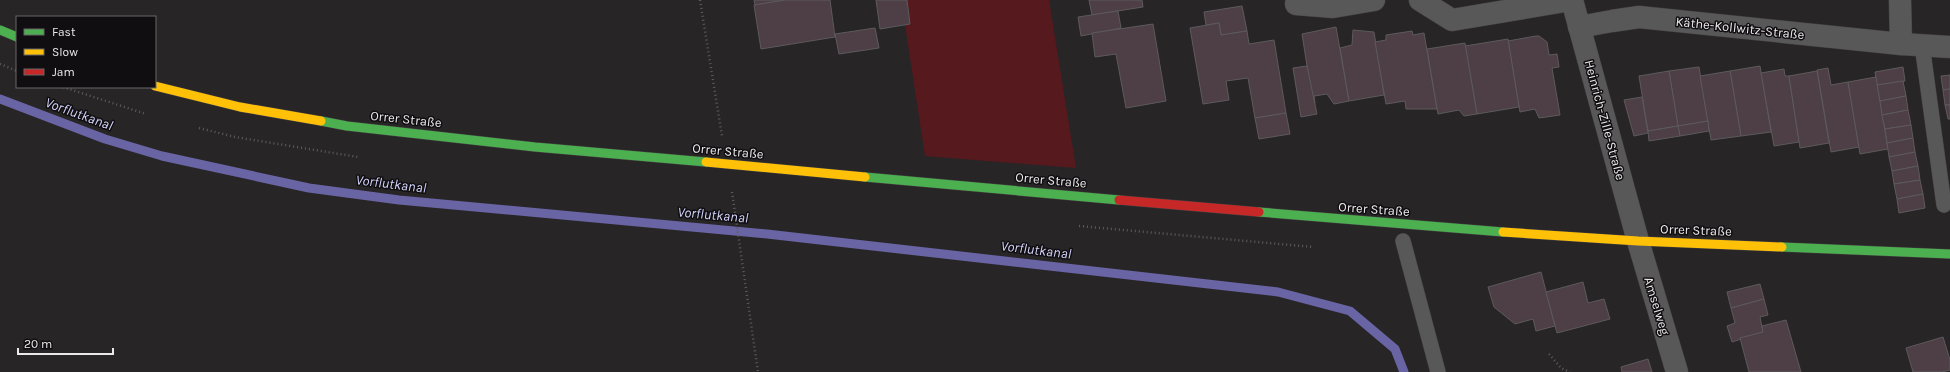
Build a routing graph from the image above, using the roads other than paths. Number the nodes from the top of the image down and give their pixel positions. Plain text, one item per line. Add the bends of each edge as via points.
1 (1374, 0) edge
2 (1420, 0) edge
3 (1571, 0) edge
4 (1900, 0) edge
5 (1296, 4) dead end
6 (1579, 27) junction
7 (0, 30) edge
8 (16, 37) edge
9 (1911, 44) junction
10 (1950, 47) edge
11 (156, 86) edge
12 (1944, 205) dead end
13 (1403, 241) dead end
14 (1638, 241) junction
15 (1950, 254) edge
16 (1438, 372) edge
17 (1677, 372) edge

1 - 5 street via 1333,7
2 - 3 street, Heinrich-Zille-Straße via 1452,20
3 - 6 street, Heinrich-Zille-Straße
4 - 9 street
6 - 9 street, Käthe-Kollwitz-Straße via 1639,17
6 - 14 street, Heinrich-Zille-Straße
7 - 8 main road
9 - 10 street, Käthe-Kollwitz-Straße
9 - 12 lane
11 - 14 main road, Orrer Straße via 240,107 347,126 536,146 1311,217
13 - 16 lane
14 - 15 main road, Orrer Straße
14 - 17 street, Amselweg

